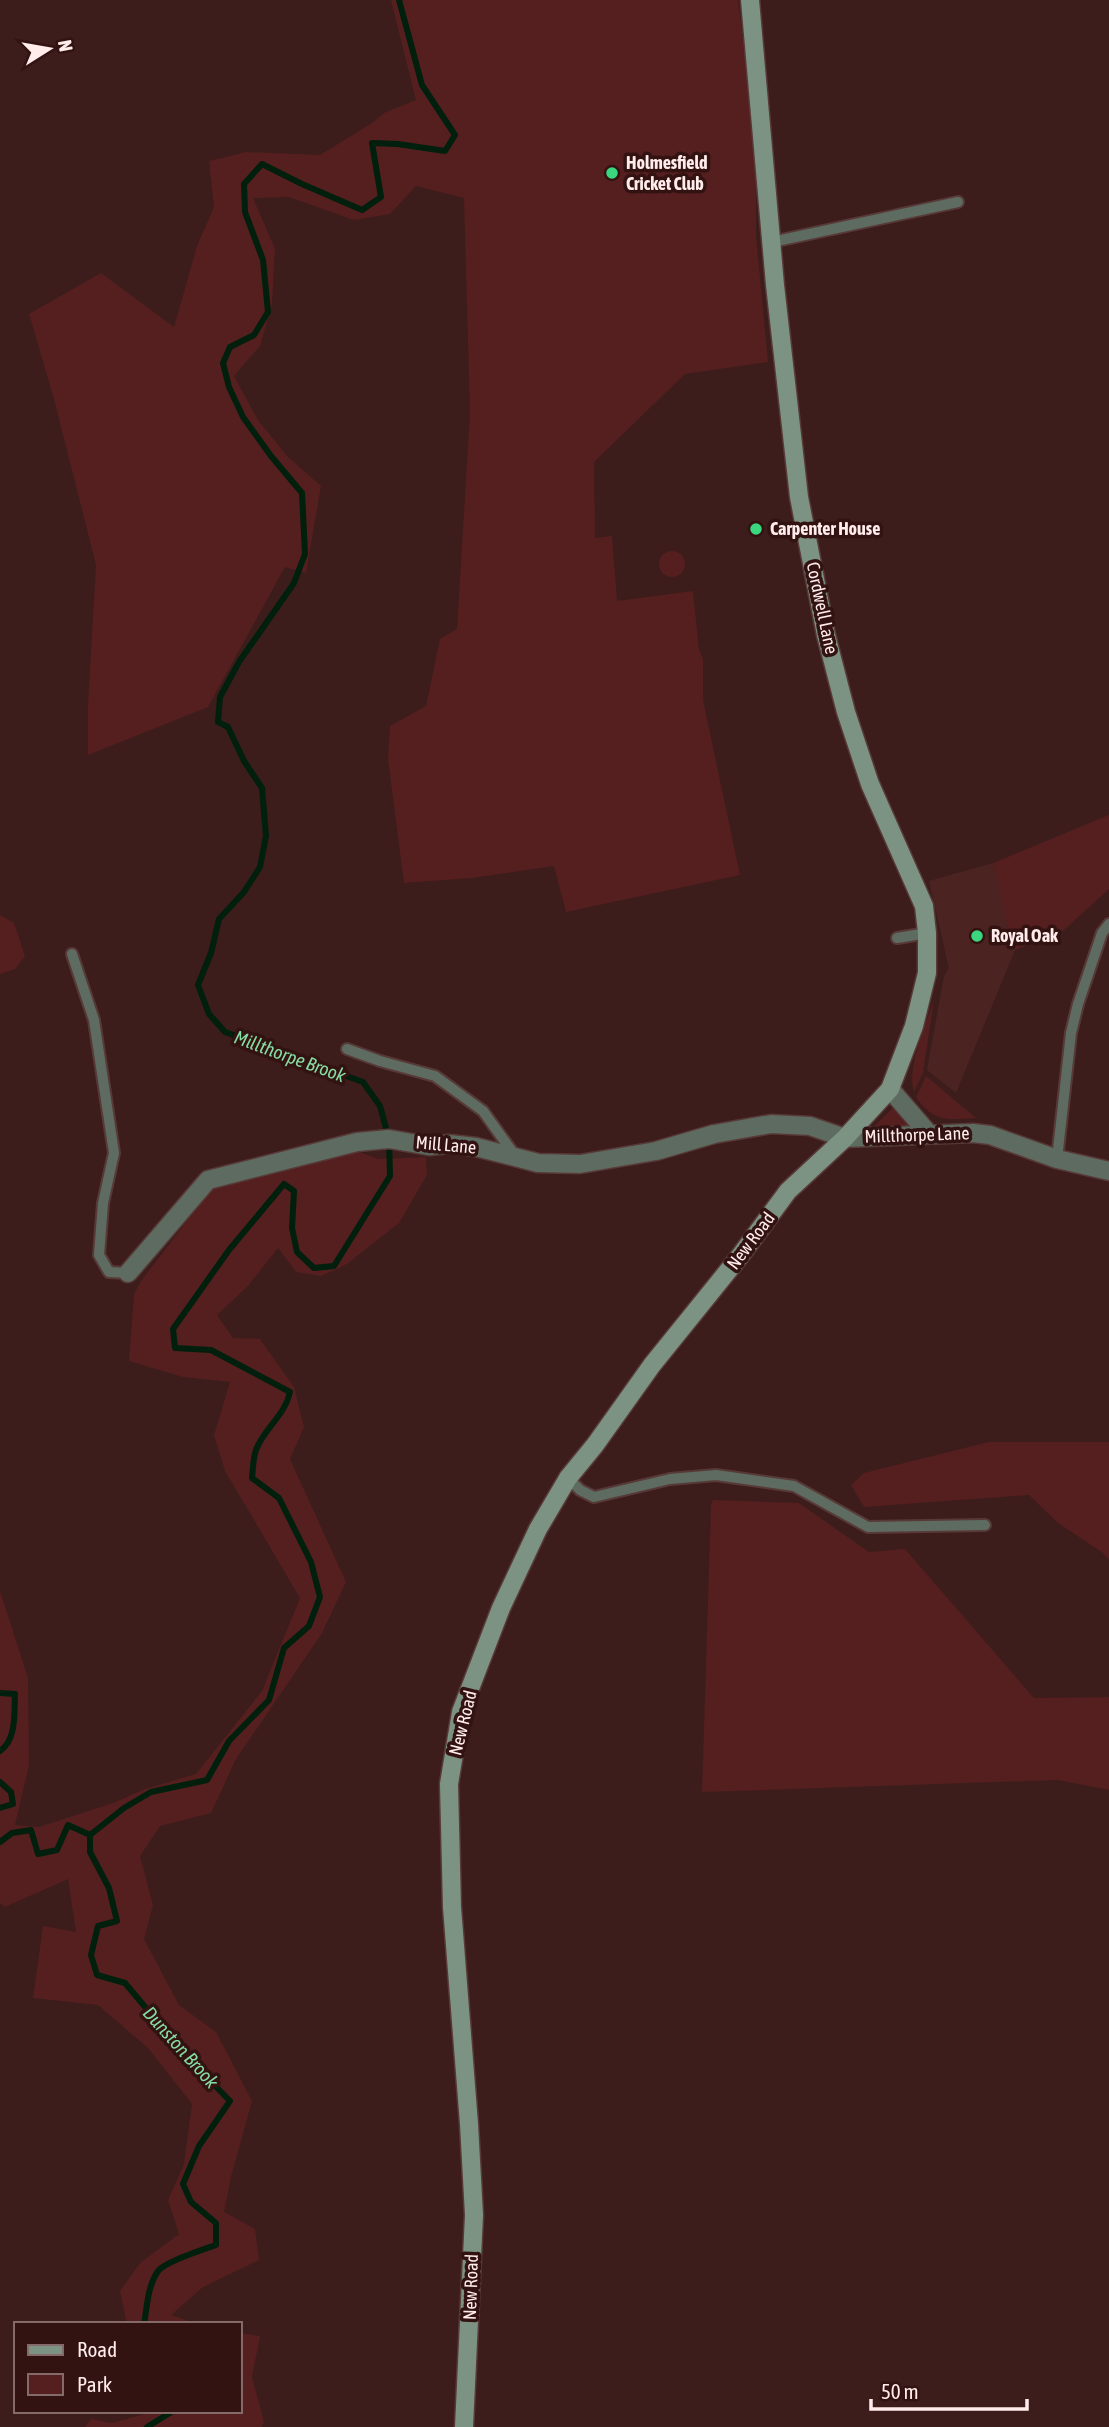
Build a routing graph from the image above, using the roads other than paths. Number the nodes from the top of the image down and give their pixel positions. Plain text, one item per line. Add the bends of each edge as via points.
1 (750, 0) edge
2 (958, 202) dead end
3 (772, 242) junction
4 (1109, 924) edge
5 (927, 933) junction
6 (897, 938) dead end
7 (72, 954) dead end
8 (347, 1049) dead end
9 (890, 1089) junction
10 (928, 1133) junction
11 (845, 1138) junction
12 (516, 1157) junction
13 (1057, 1159) junction
14 (1109, 1171) edge
15 (128, 1273) joint
16 (568, 1478) junction
17 (985, 1525) dead end
18 (464, 2427) edge

1 - 3 main road, Cordwell Lane
2 - 3 lane
3 - 5 main road, Cordwell Lane via 799,497 826,635 870,784 924,906
4 - 13 lane via 1102,933 1071,1033
5 - 6 lane
5 - 9 main road, Cordwell Lane via 926,973 914,1026
7 - 15 lane via 94,1020 114,1153 103,1203 99,1255 109,1272
8 - 12 lane via 435,1076 483,1111
9 - 10 street
9 - 11 main road, Cordwell Lane
10 - 11 street, Millthorpe Lane
10 - 13 street, Millthorpe Lane via 990,1135
11 - 12 street, Mill Lane via 810,1126 771,1124 580,1164 538,1163
11 - 16 main road, New Road via 788,1191
12 - 15 street, Mill Lane via 476,1147 389,1139 357,1142 208,1180
13 - 14 street, Millthorpe Lane
16 - 17 lane via 594,1497 670,1479 716,1475 794,1486 869,1527
16 - 18 main road, New Road via 501,1608 461,1712 449,1784 452,1907 474,2215

